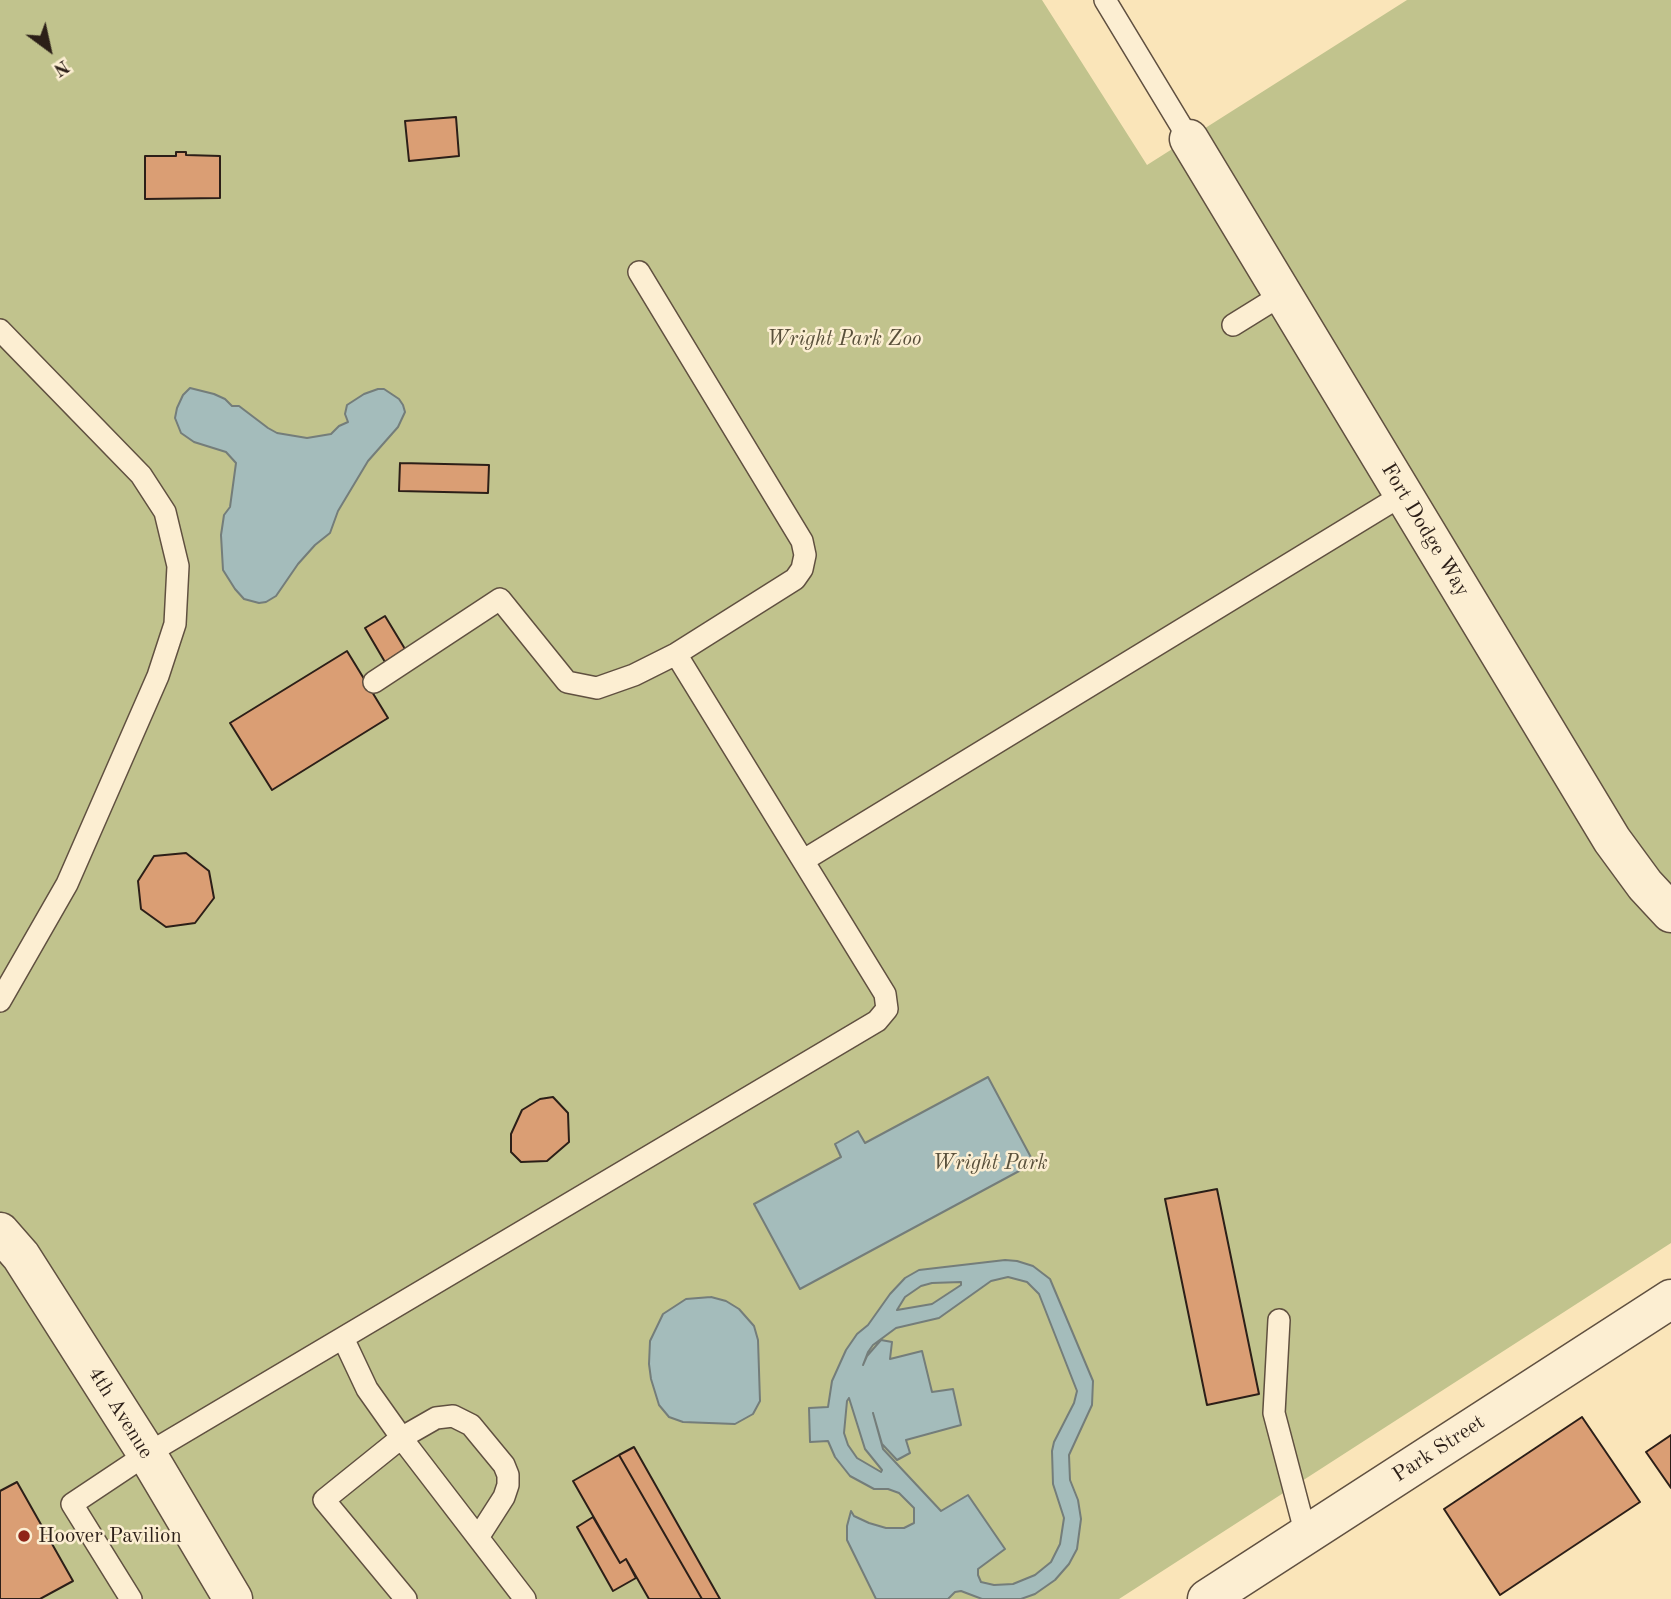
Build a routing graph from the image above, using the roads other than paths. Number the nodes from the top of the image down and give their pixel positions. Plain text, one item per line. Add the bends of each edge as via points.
1 (1105, 0) edge
2 (1189, 139) joint
3 (639, 272) dead end
4 (1283, 294) junction
5 (1233, 325) dead end
6 (0, 330) edge
7 (1404, 494) junction
8 (676, 654) junction
9 (374, 682) dead end
10 (804, 860) junction
11 (1671, 913) edge
12 (0, 1001) edge
13 (0, 1231) edge
14 (1671, 1299) edge
15 (1279, 1320) dead end
16 (343, 1338) junction
17 (401, 1438) junction
18 (147, 1454) junction
19 (1306, 1535) junction
20 (479, 1536) junction
21 (224, 1596) edge
22 (131, 1599) edge
23 (406, 1599) edge
24 (525, 1599) edge
25 (1208, 1599) edge

1 - 2 lane
2 - 4 street, Fort Dodge Way
3 - 8 lane via 802,541 805,555 795,579
4 - 5 lane
4 - 7 street, Fort Dodge Way
6 - 12 lane via 141,475 164,512 178,566 175,624 159,676 67,884
7 - 10 lane
7 - 11 street, Fort Dodge Way via 1612,840
8 - 9 lane via 634,676 597,688 567,682 500,600
8 - 10 lane
10 - 16 lane via 886,994 887,1009 877,1021
13 - 18 street, 4th Avenue via 21,1256
14 - 19 street, Park Street
15 - 19 lane via 1275,1413
16 - 17 lane via 367,1390
16 - 18 lane
17 - 20 lane
17 - 20 lane via 436,1418 453,1416 471,1425 504,1465 509,1485
17 - 23 lane via 324,1500
18 - 21 street, 4th Avenue
18 - 22 lane via 72,1504
19 - 25 street, Park Street
20 - 24 lane

